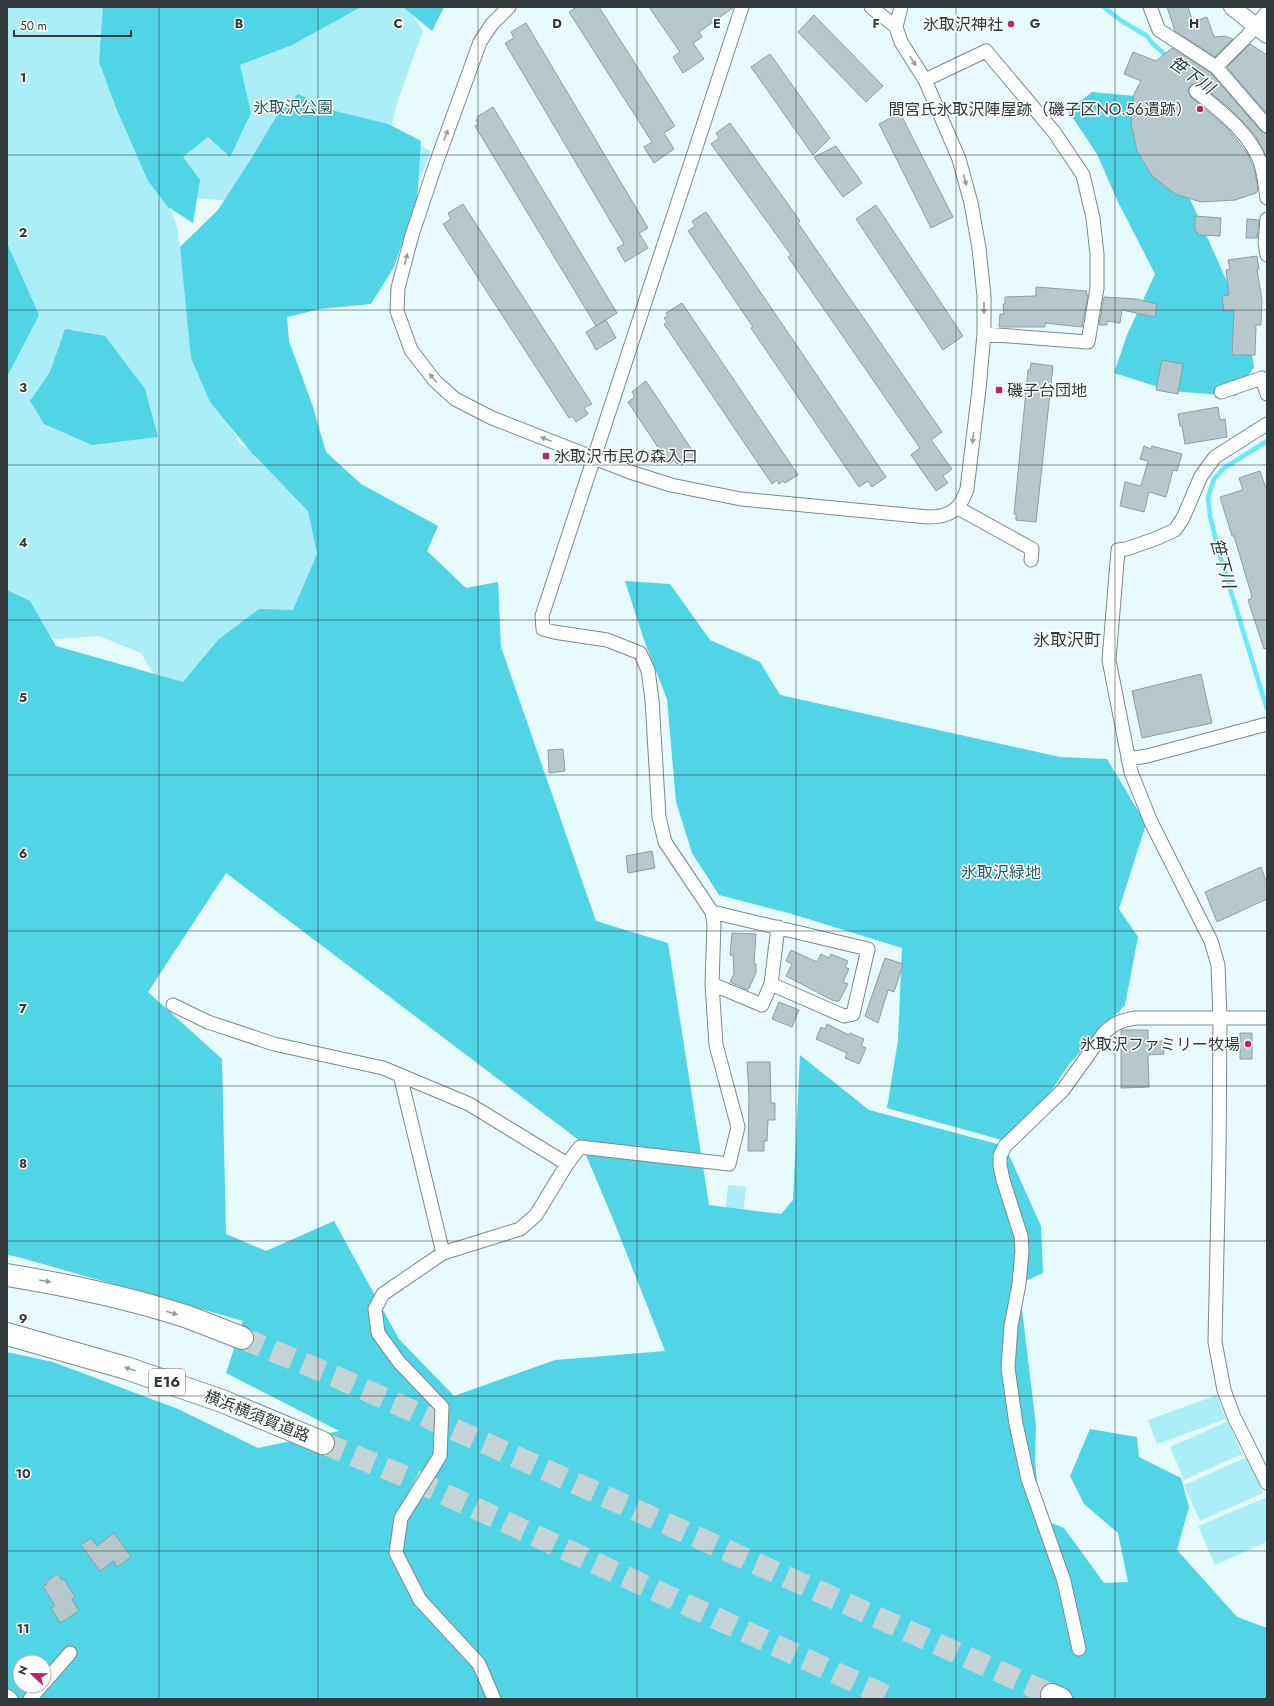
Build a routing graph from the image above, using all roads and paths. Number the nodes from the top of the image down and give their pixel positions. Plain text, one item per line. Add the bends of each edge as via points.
1 (510, 7) edge
2 (742, 7) edge
3 (872, 7) edge
4 (901, 7) edge
5 (1150, 7) edge
6 (1232, 7) edge
7 (1267, 12) edge
8 (896, 27) junction
9 (1261, 31) edge
10 (1216, 67) junction
11 (925, 80) junction
12 (1196, 91) dead end
13 (1267, 126) edge
14 (1267, 198) edge
15 (1267, 219) edge
16 (1267, 255) edge
17 (984, 334) junction
18 (1221, 392) dead end
19 (1267, 394) edge
20 (1267, 424) edge
21 (595, 458) junction
22 (958, 508) junction
23 (1031, 560) dead end
24 (1266, 725) edge
25 (1128, 759) junction
26 (712, 912) junction
27 (778, 927) junction
28 (712, 984) junction
29 (771, 984) junction
30 (173, 1005) dead end
31 (1220, 1018) junction
32 (1267, 1018) edge
33 (400, 1075) junction
34 (567, 1164) junction
35 (444, 1252) junction
36 (7, 1275) edge
37 (7, 1334) edge
38 (242, 1338) tunnel mouth
39 (323, 1443) tunnel mouth
40 (1267, 1483) edge
41 (1079, 1648) dead end
42 (70, 1653) dead end
43 (52, 1674) edge
44 (7, 1696) edge
45 (12, 1699) edge
46 (494, 1699) edge

21 -> 1 street via 492,418 455,399 435,381 411,350 397,311 398,288 412,235 480,42 492,24
2 - 21 street
3 - 8 street
4 - 8 street
5 - 10 street via 1159,30
6 - 9 street
7 - 9 street
8 -> 11 street via 901,42
9 - 10 street
10 - 13 street
11 -> 17 street via 960,159 971,203 984,296
11 - 17 street via 986,51 1054,132 1083,175 1093,218 1098,254 1097,288 1088,342
12 - 14 street via 1228,117 1254,149 1260,162
15 - 16 street
17 -> 22 street via 967,489
18 - 19 street via 1262,378
20 - 25 street via 1215,457 1201,476 1183,518 1175,530 1118,550 1109,660
21 - 22 street via 671,485 741,499 928,517 941,517
21 - 26 street via 542,616 543,629 607,640 640,653 648,670 652,700 659,817 665,842
22 - 23 street via 1032,549
24 - 25 street
25 - 31 street via 1151,822 1211,941 1218,965
26 - 27 street
26 - 28 street
27 - 29 street
27 - 29 street via 868,949 853,1014 844,1016
28 - 29 street via 762,1005
28 - 34 street via 716,1045 738,1127 729,1164 580,1147
30 - 33 street via 208,1022 274,1044 383,1068
31 - 32 street
31 - 40 street via 1215,1342 1224,1390 1234,1417
31 - 41 street via 1136,1018 1121,1020 1112,1025 1063,1090 1005,1146 1000,1156 1003,1180 1021,1236 1022,1251 1011,1326 1008,1368 1016,1424 1028,1479 1064,1581
33 - 34 street via 469,1104
33 - 35 street
34 - 35 street via 536,1215 520,1229
35 - 46 street via 384,1294 375,1309 378,1333 399,1362 442,1407 440,1456 402,1518 396,1553 420,1600 479,1664
36 -> 38 highway via 52,1282 130,1301 188,1318
39 -> 37 highway, 横浜横須賀道路 / E16 via 222,1401 141,1373
42 - 43 street
44 - 45 street

